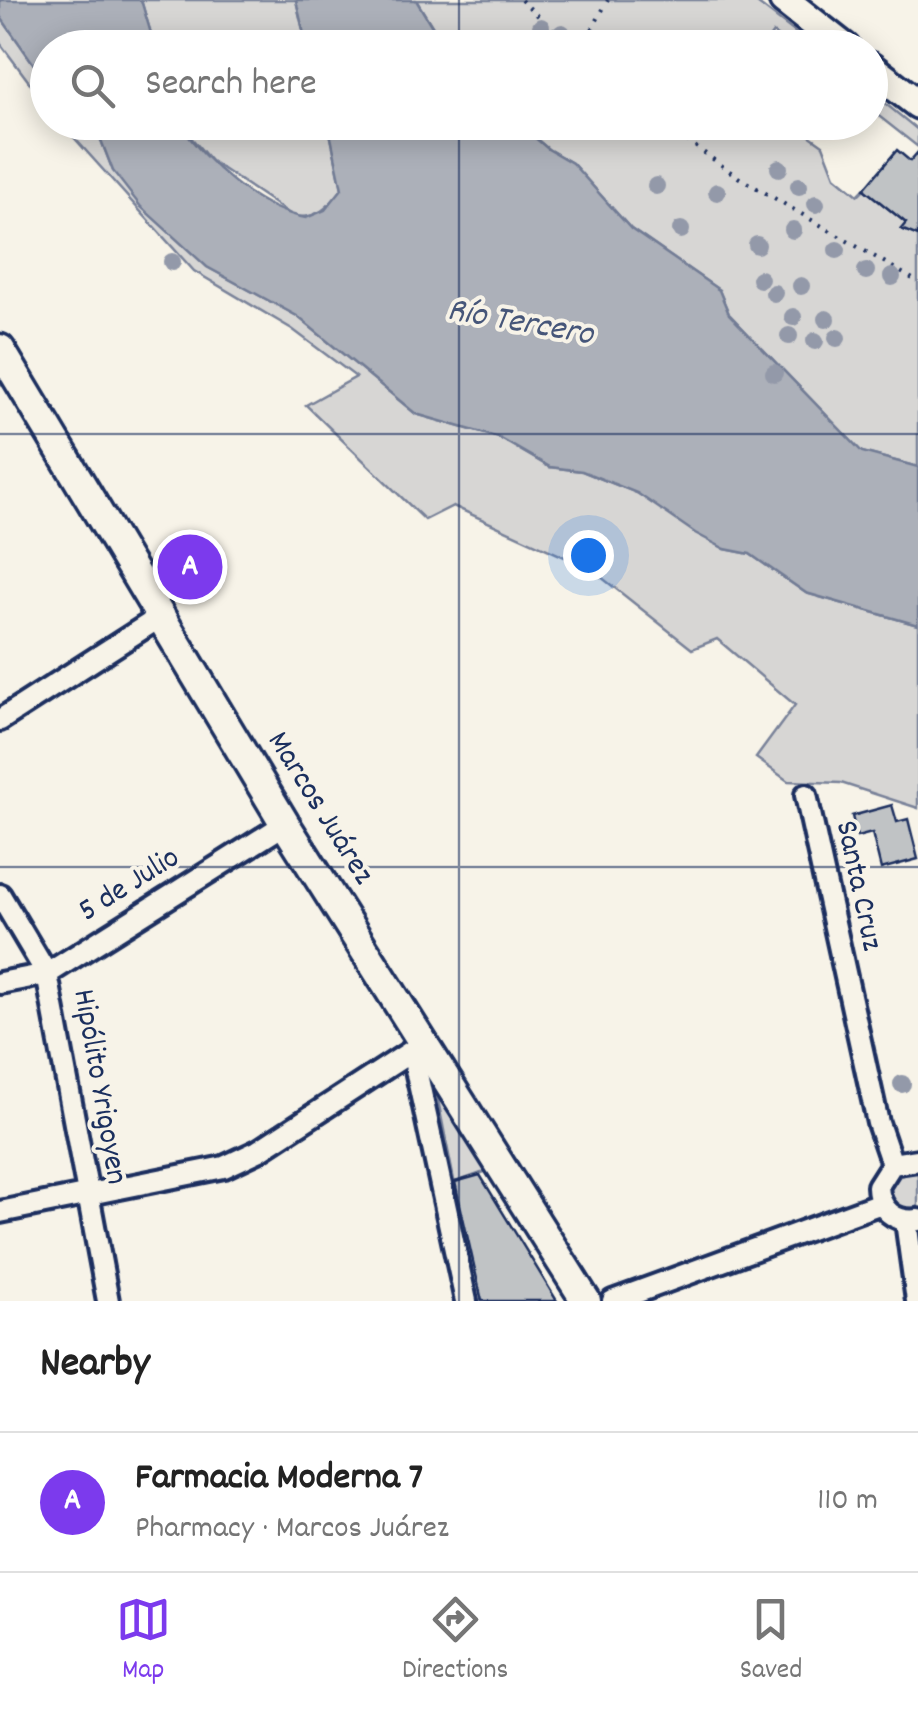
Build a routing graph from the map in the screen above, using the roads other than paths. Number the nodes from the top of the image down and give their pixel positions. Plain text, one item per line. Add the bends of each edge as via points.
1 (784, 0) edge
2 (823, 30) edge
3 (888, 81) edge
4 (918, 104) edge
5 (0, 350) edge
6 (160, 617) junction
7 (0, 720) edge
8 (806, 796) dead end
9 (285, 824) junction
10 (0, 895) edge
11 (48, 974) junction
12 (0, 983) edge
13 (418, 1047) junction
14 (916, 1157) edge
15 (892, 1164) junction
16 (87, 1195) junction
17 (882, 1203) junction
18 (0, 1212) edge
19 (912, 1220) edge
20 (108, 1301) edge
21 (466, 1301) edge
22 (586, 1301) edge
23 (613, 1301) edge
24 (917, 1301) edge

1 - 2 main road
3 - 4 main road
5 - 6 main road, Marcos Juárez
6 - 7 street
6 - 9 main road, Marcos Juárez
8 - 15 street, Santa Cruz
9 - 11 street, 5 de Julio
9 - 13 main road, Marcos Juárez
10 - 11 street, Hipólito Yrigoyen
11 - 12 street, 5 de Julio
11 - 16 street, Hipólito Yrigoyen
13 - 16 street via 224,1167
13 - 21 street
13 - 22 main road, Marcos Juárez
14 - 15 street
15 - 17 street via 878,1186
16 - 18 street
16 - 20 street, Hipólito Yrigoyen
17 - 19 street via 891,1215
17 - 23 street
19 - 24 street

